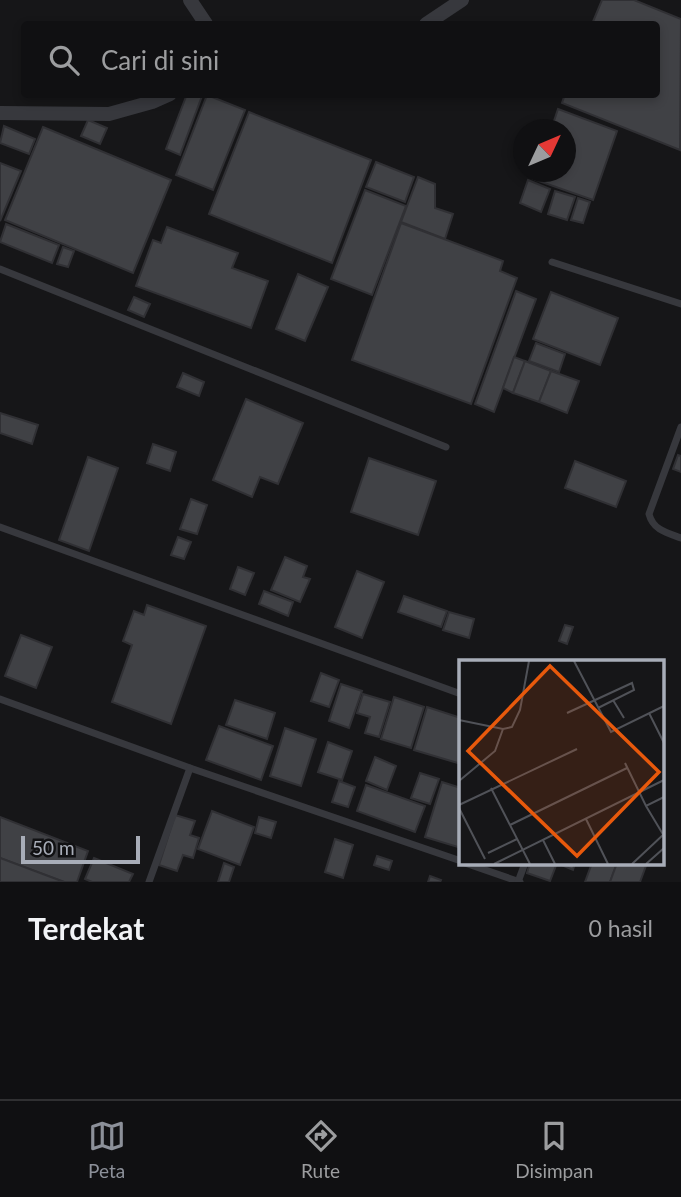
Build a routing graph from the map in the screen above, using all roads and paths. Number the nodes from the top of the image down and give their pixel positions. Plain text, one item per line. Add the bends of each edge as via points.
1 (190, 0) edge
2 (462, 0) edge
3 (203, 21) edge
4 (430, 21) edge
5 (161, 98) edge
6 (0, 113) edge
7 (552, 261) dead end
8 (0, 269) edge
9 (681, 304) edge
10 (681, 427) edge
11 (446, 447) dead end
12 (0, 527) edge
13 (681, 538) edge
14 (459, 694) edge
15 (0, 699) edge
16 (190, 768) junction
17 (459, 861) edge
18 (469, 864) edge
19 (525, 864) edge
20 (149, 882) edge
21 (519, 882) edge

1 - 3 street
2 - 4 street
5 - 6 street via 109,114
7 - 9 lane
8 - 11 lane
10 - 13 lane via 649,514 653,525
12 - 14 lane
15 - 16 lane
16 - 17 lane
16 - 20 lane
18 - 21 lane
19 - 21 lane

